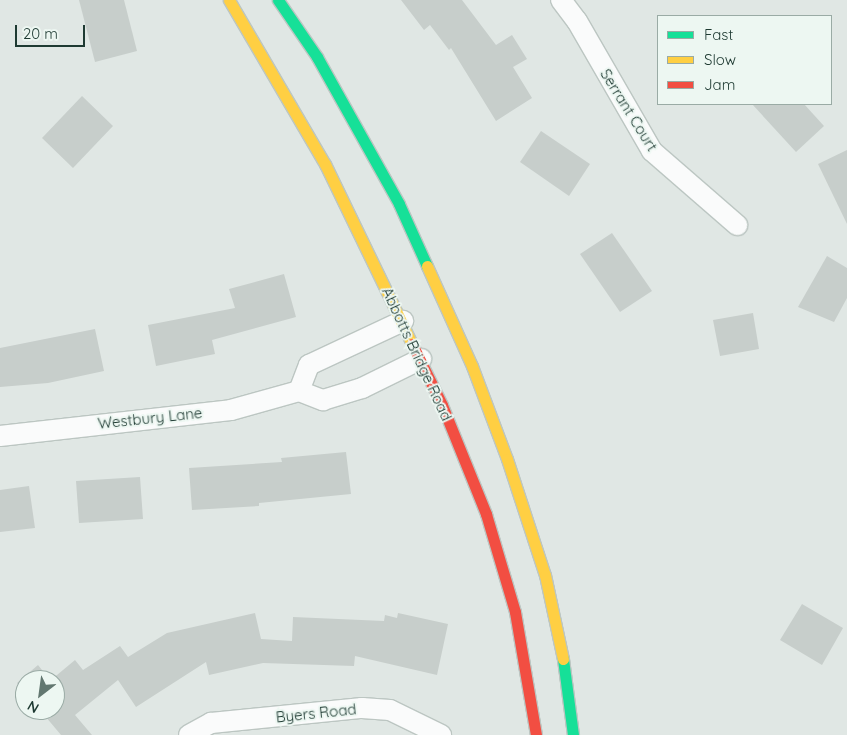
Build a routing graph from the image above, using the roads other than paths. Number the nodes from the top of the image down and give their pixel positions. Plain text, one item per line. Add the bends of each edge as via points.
1 (229, 0) edge
2 (278, 0) edge
3 (562, 0) edge
4 (737, 224) dead end
5 (403, 321) junction
6 (421, 359) junction
7 (299, 391) junction
8 (0, 436) edge
9 (189, 735) edge
10 (440, 735) edge
11 (536, 735) edge
12 (573, 735) edge

1 - 5 main road, Abbotts Bridge Road via 325,164
2 - 12 main road via 317,57 383,175 472,366 545,575 565,669
3 - 4 street, Serrant Court via 652,151
5 - 6 main road, Abbotts Bridge Road
5 - 7 street via 309,365
6 - 7 street via 339,397 323,400
6 - 11 main road, Abbotts Bridge Road via 486,514 515,612
7 - 8 street, Westbury Lane via 231,410
9 - 10 street, Byers Road via 211,723 362,708 399,713

